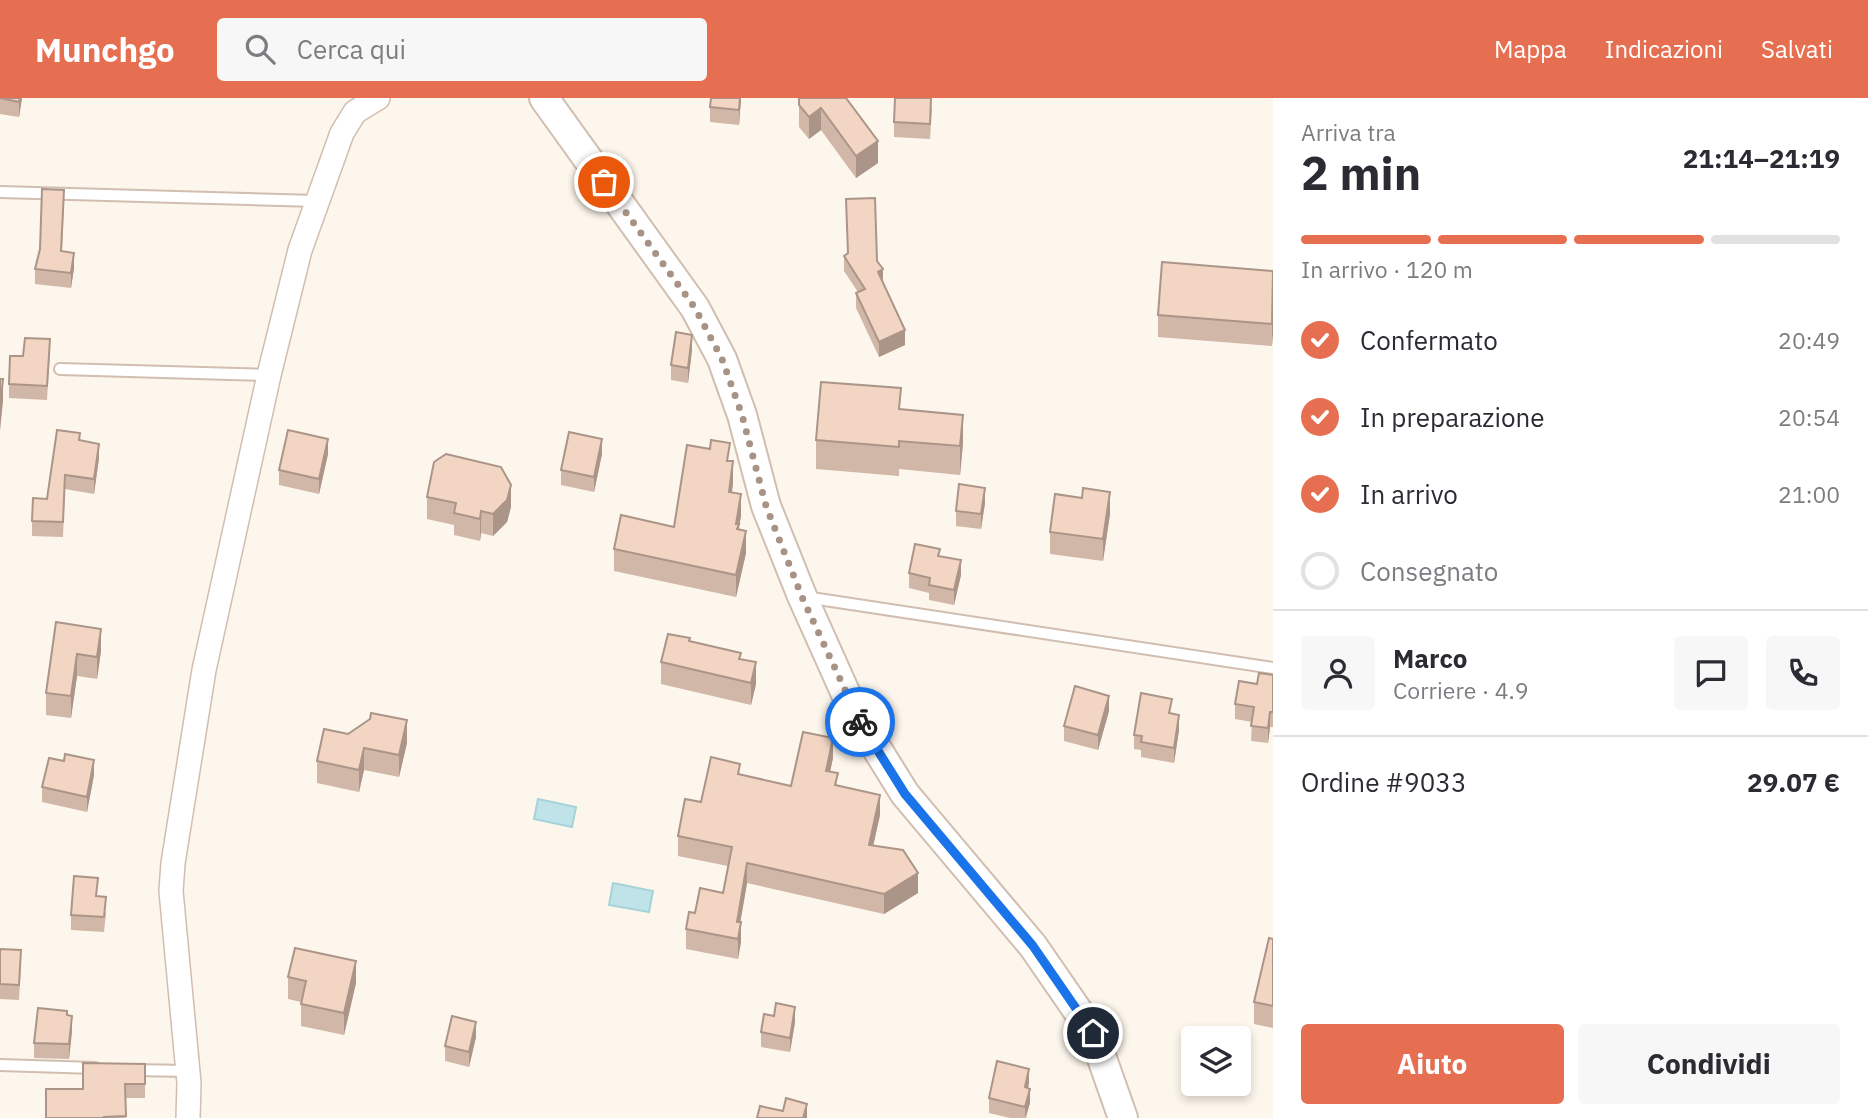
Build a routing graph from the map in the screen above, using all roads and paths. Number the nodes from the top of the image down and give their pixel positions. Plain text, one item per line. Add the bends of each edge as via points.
1 (378, 98) edge
2 (544, 98) edge
3 (0, 192) edge
4 (316, 201) junction
5 (60, 369) dead end
6 (270, 375) junction
7 (802, 597) junction
8 (1273, 668) edge
9 (0, 1065) edge
10 (107, 1069) edge
11 (121, 1069) edge
12 (188, 1071) junction
13 (188, 1118) edge
14 (1123, 1118) edge

1 - 4 street via 361,107 345,125
2 - 7 street via 695,308 722,359 766,506
3 - 4 lane
4 - 6 street
5 - 6 lane
6 - 12 street via 204,670 173,863 172,920
7 - 8 lane
7 - 14 street via 853,712 905,794 1033,946 1093,1033
9 - 10 lane
11 - 12 lane
12 - 13 street

